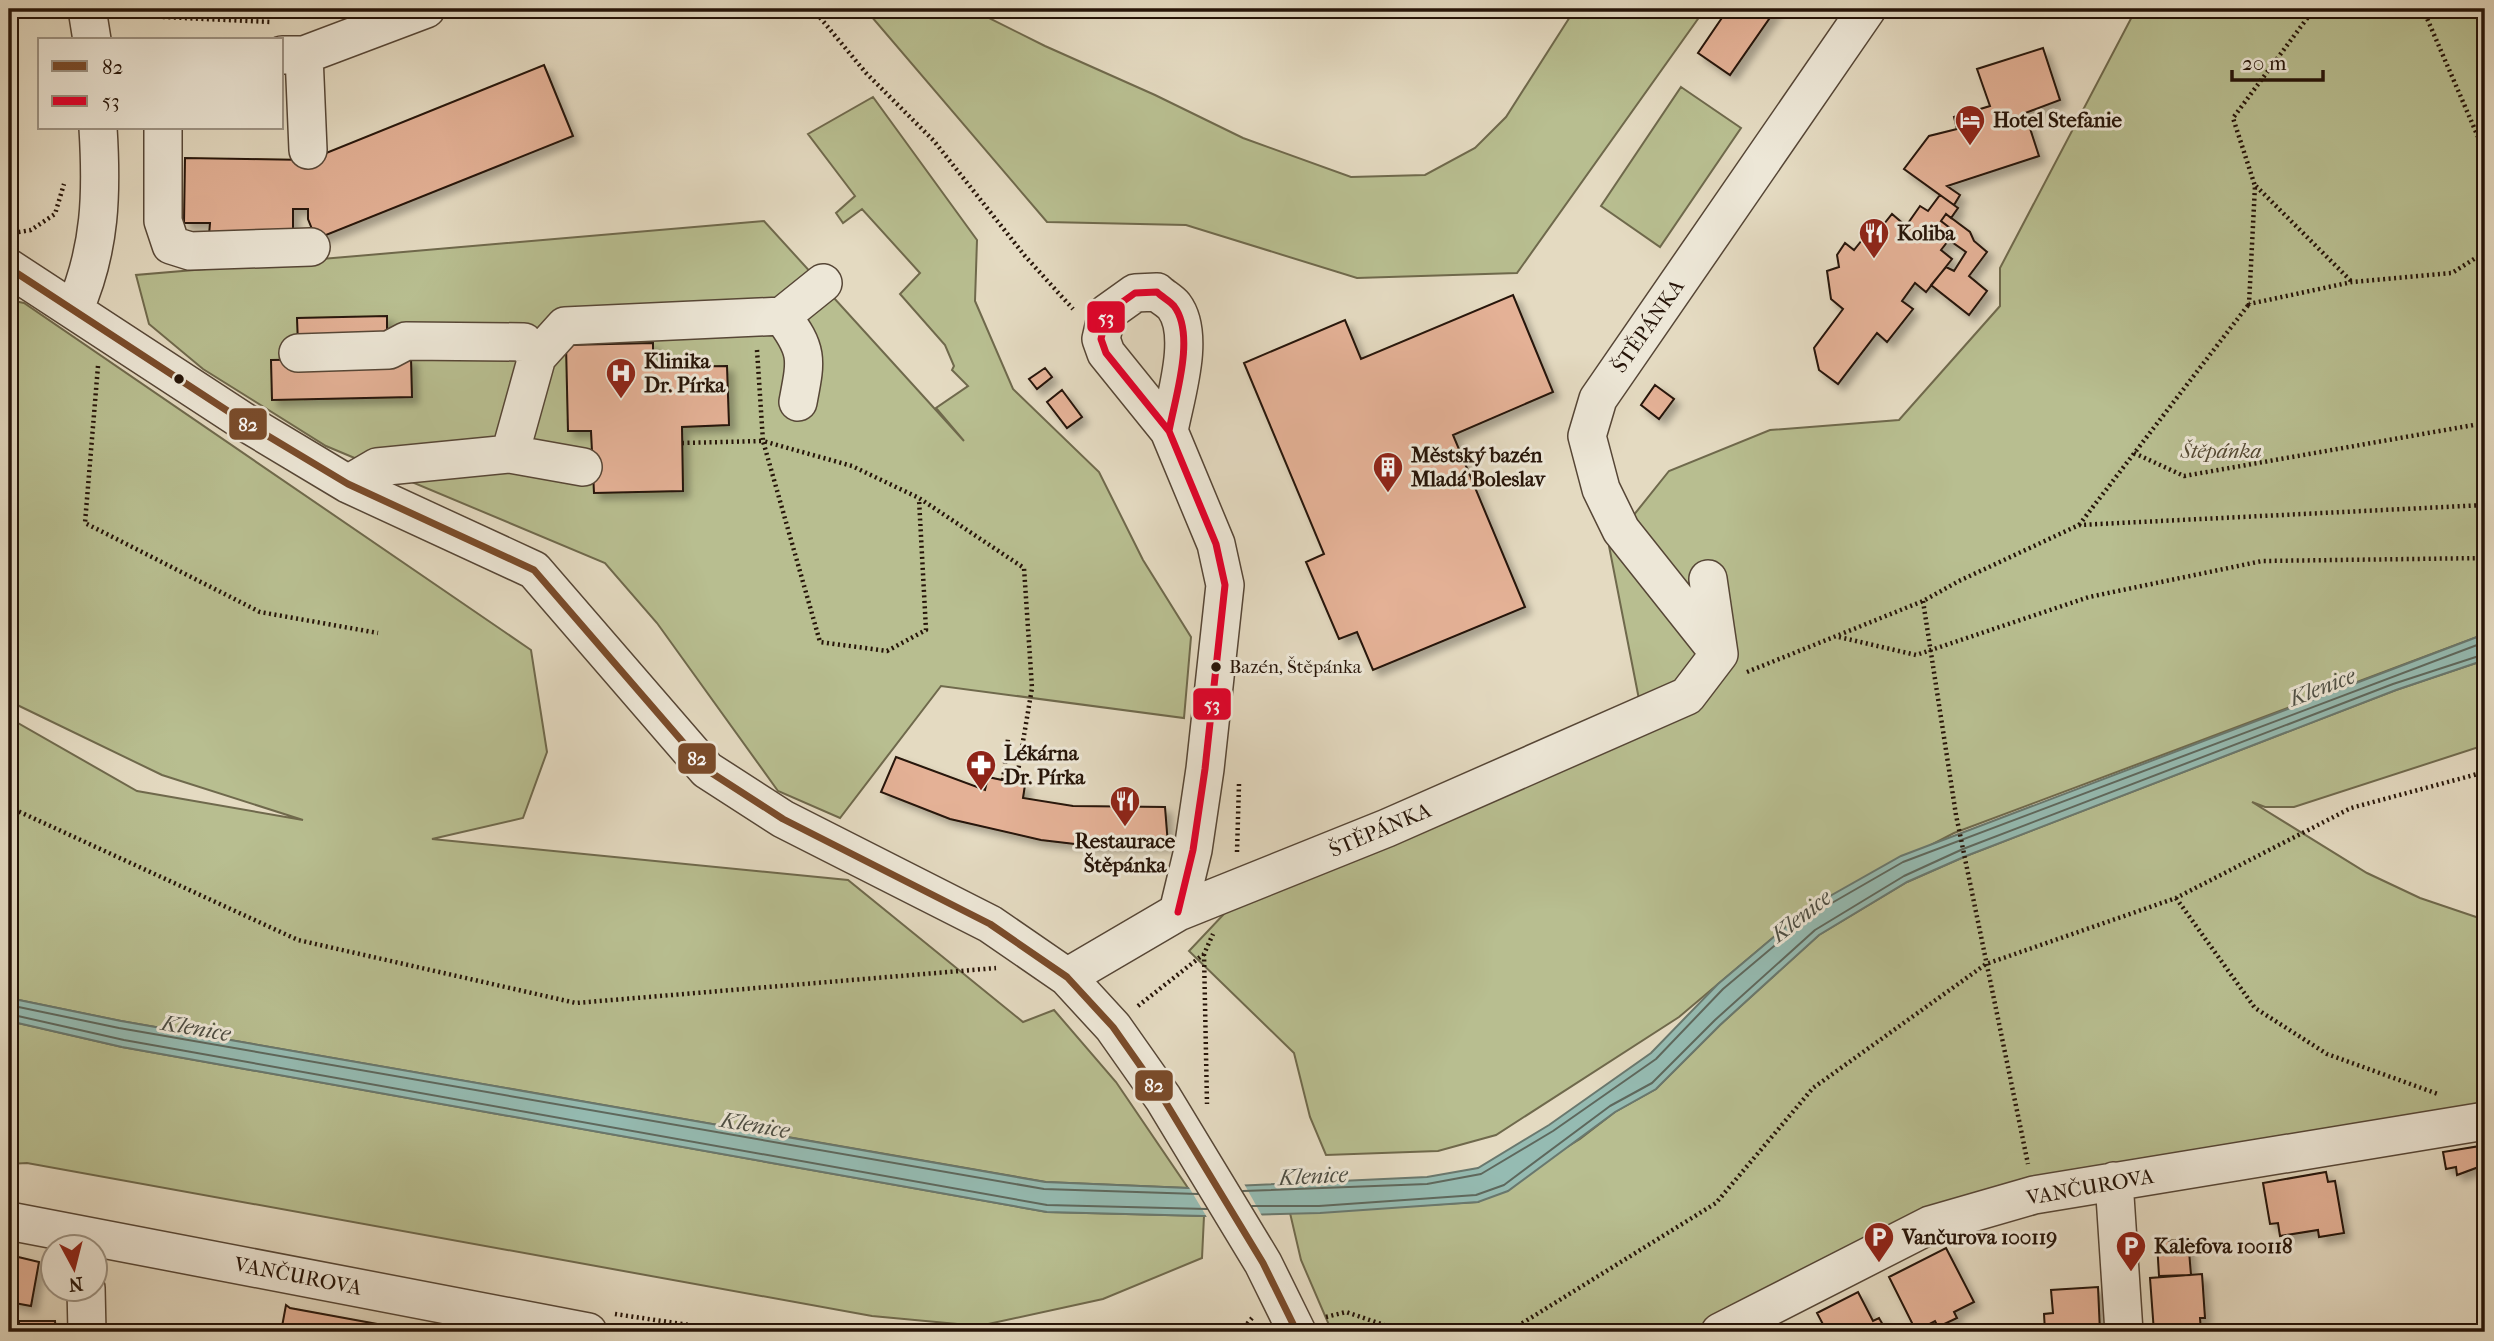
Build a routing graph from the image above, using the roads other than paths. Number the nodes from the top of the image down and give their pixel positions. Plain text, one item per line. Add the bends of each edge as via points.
1 (426, 9) edge
2 (1867, 9) edge
3 (286, 44) edge
4 (98, 130) edge
5 (163, 130) edge
6 (308, 150) dead end
7 (311, 247) dead end
8 (9, 268) edge
9 (823, 283) dead end
10 (769, 317) junction
11 (88, 320) junction
12 (298, 353) dead end
13 (537, 356) junction
14 (798, 401) dead end
15 (1169, 431) junction
16 (510, 454) junction
17 (583, 467) dead end
18 (348, 484) junction
19 (1708, 579) dead end
20 (1729, 665) junction
21 (1178, 912) junction
22 (1067, 977) junction
23 (2485, 1121) edge
24 (2114, 1181) junction
25 (9, 1221) edge
26 (54, 1232) edge
27 (108, 1244) edge
28 (86, 1302) edge
29 (1307, 1326) edge
30 (87, 1332) edge
31 (587, 1332) edge
32 (1720, 1332) edge
33 (2124, 1332) edge

1 - 3 street
2 - 20 street, ŠTĚPÁNKA via 1598,399 1587,436 1601,489 1622,530
3 - 6 street
4 - 11 street via 102,196 83,288
5 - 7 street via 163,222 170,245 190,251
8 - 11 street
9 - 10 street
10 - 13 street via 565,326
10 - 14 street via 802,340 804,367
11 - 18 street
12 - 13 street via 389,351 406,341 524,342
13 - 16 street
15 - 15 street via 1185,342 1174,307 1157,292 1135,293 1107,313 1101,339 1105,353
15 - 21 street via 1216,544 1225,585 1205,769
16 - 17 street
16 - 18 street via 377,467
18 - 22 street via 534,570 707,770 783,819 990,924
19 - 20 street
20 - 21 street, ŠTĚPÁNKA via 1687,696 1387,828
21 - 22 street, ŠTĚPÁNKA
22 - 29 street via 1112,1027
23 - 24 street, VANČUROVA
24 - 32 street, VANČUROVA via 2035,1195 1930,1226
24 - 33 street
25 - 26 street, VANČUROVA
27 - 31 street, VANČUROVA
28 - 30 street

